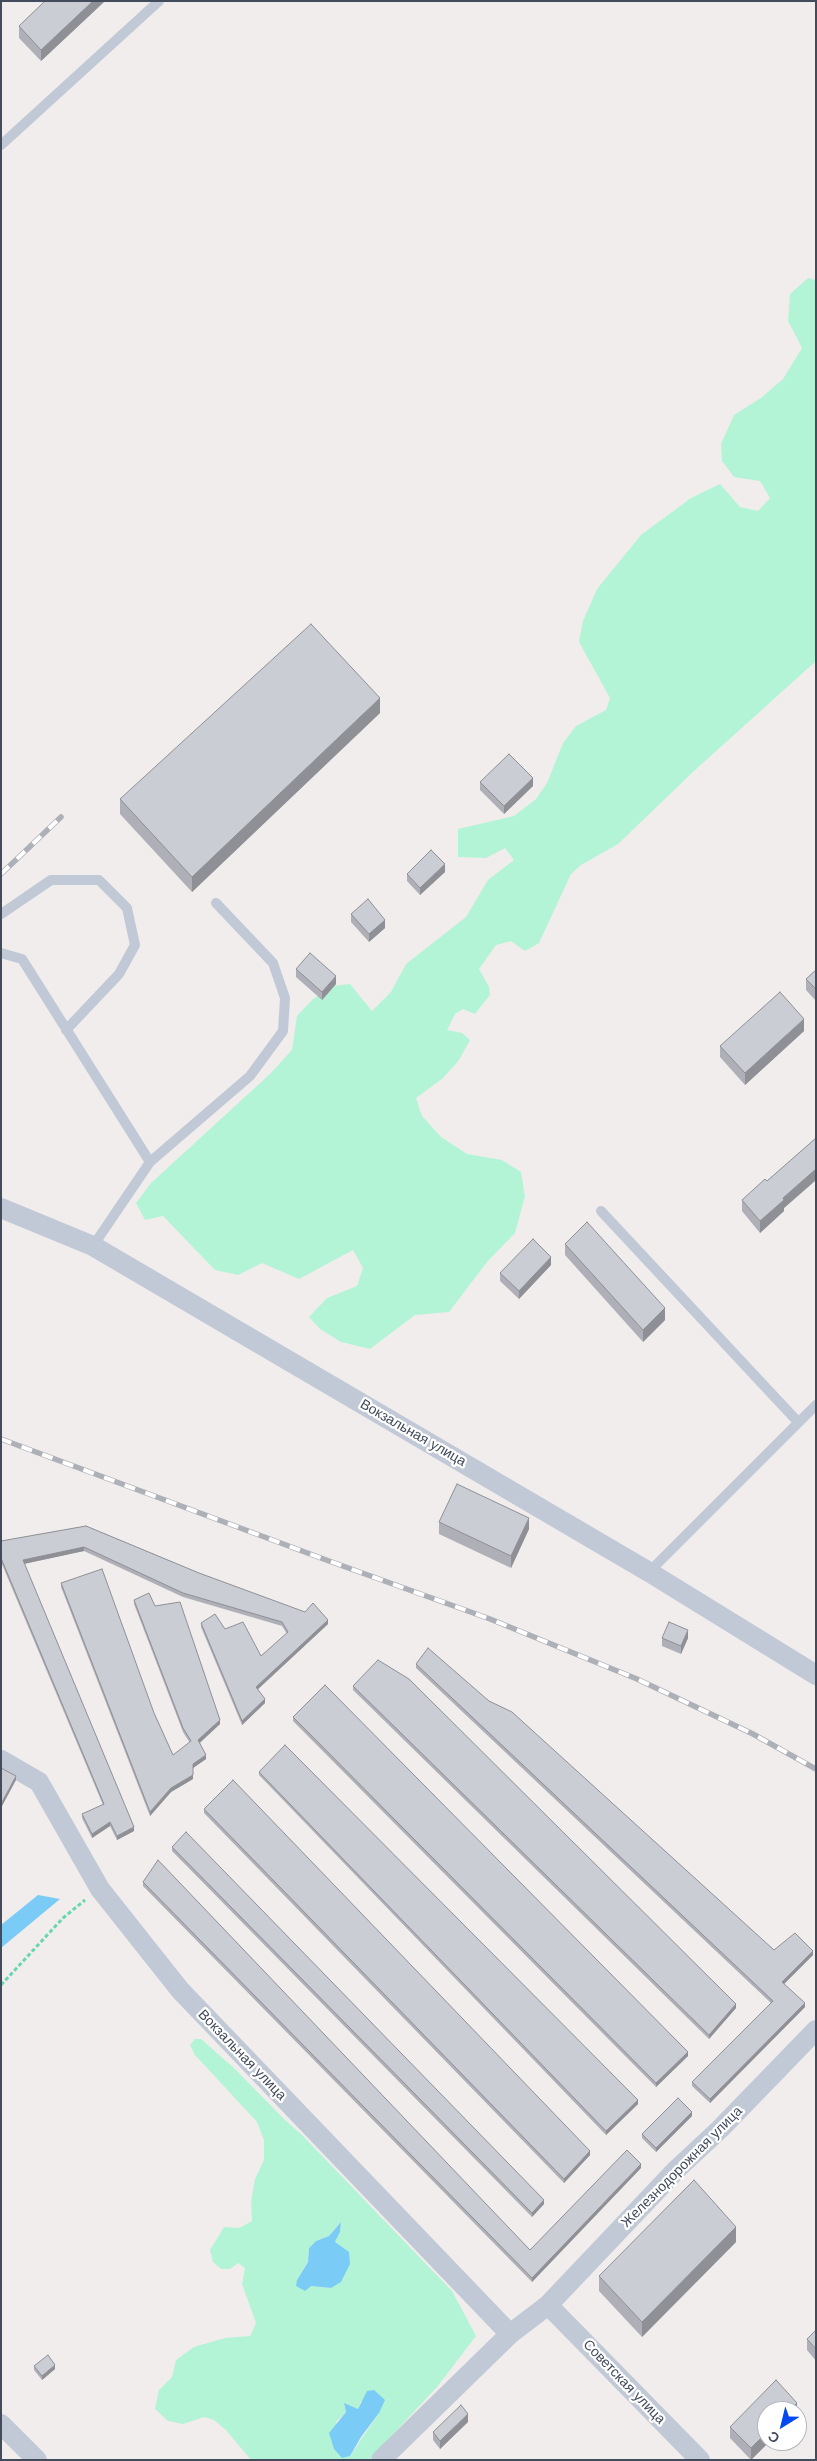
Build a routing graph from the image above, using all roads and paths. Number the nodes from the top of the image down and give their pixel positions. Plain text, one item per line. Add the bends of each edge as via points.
1 (159, 1) edge
2 (1, 145) edge
3 (216, 903) dead end
4 (1, 914) edge
5 (1, 952) edge
6 (66, 1030) junction
7 (150, 1162) junction
8 (1, 1208) edge
9 (601, 1211) dead end
10 (94, 1246) junction
11 (816, 1405) edge
12 (798, 1422) junction
13 (648, 1572) junction
14 (816, 1675) edge
15 (1, 1760) edge
16 (100, 1889) junction
17 (1, 1985) edge
18 (816, 2030) edge
19 (548, 2304) junction
20 (510, 2334) junction
21 (1, 2424) edge
22 (34, 2459) edge
23 (381, 2460) edge
24 (700, 2460) edge

1 - 2 lane
3 - 7 lane via 273,963 285,998 283,1031 250,1076
4 - 6 lane via 51,880 99,880 127,908 135,945 119,974
5 - 6 lane via 22,959
6 - 7 lane
7 - 10 lane
8 - 10 street, Вокзальная улица
9 - 12 lane
10 - 13 street, Вокзальная улица
11 - 12 lane
12 - 13 lane
13 - 14 street, Вокзальная улица
15 - 16 street, Вокзальная улица via 39,1782
16 - 17 path via 63,1918
16 - 20 street, Вокзальная улица via 180,1990
18 - 19 street, Железнодорожная улица
19 - 20 street, Железнодорожная улица
19 - 24 street, Советская улица
20 - 23 street, Железнодорожная улица
21 - 22 street

